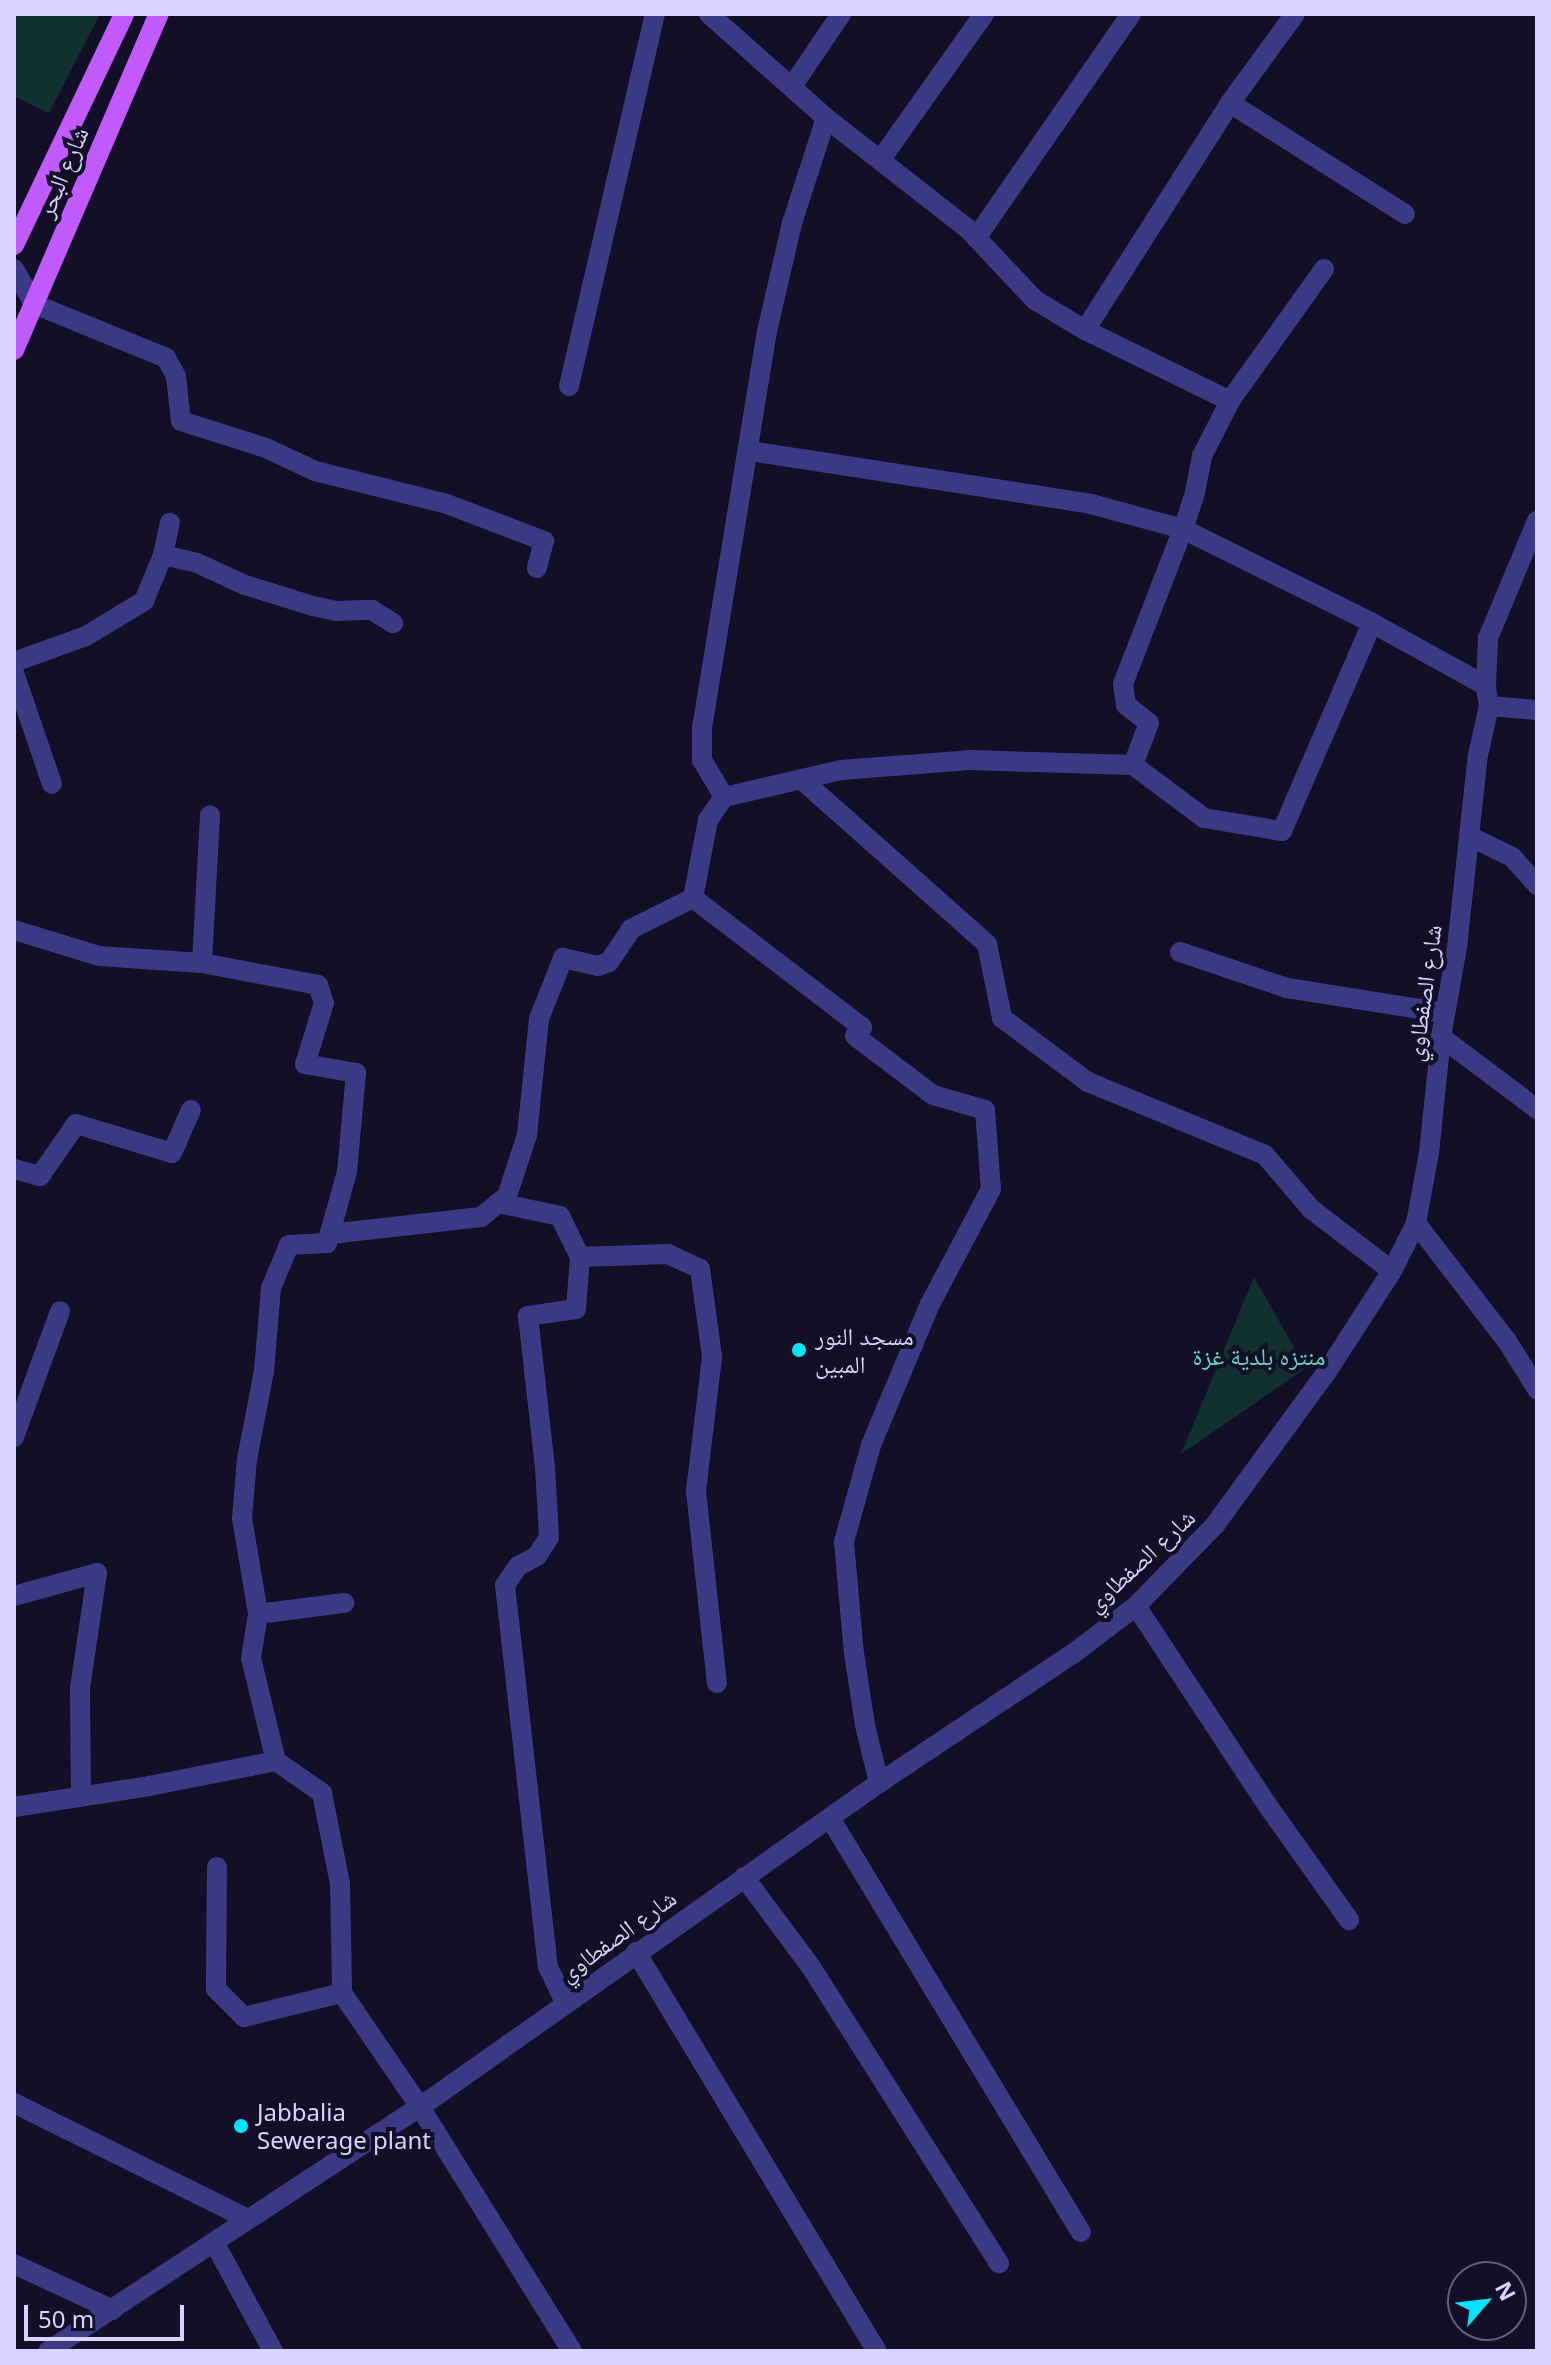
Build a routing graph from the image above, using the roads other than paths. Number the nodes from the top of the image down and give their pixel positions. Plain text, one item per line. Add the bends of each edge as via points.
1 (124, 14) edge
2 (159, 14) edge
3 (655, 14) edge
4 (709, 14) edge
5 (841, 14) edge
6 (984, 14) edge
7 (1131, 14) edge
8 (1295, 14) edge
9 (793, 85) junction
10 (1230, 103) junction
11 (826, 118) junction
12 (881, 159) junction
13 (1405, 214) dead end
14 (976, 238) junction
15 (14, 245) edge
16 (14, 269) edge
17 (1324, 269) dead end
18 (34, 304) junction
19 (1085, 330) junction
20 (14, 350) edge
21 (569, 386) dead end
22 (1230, 401) junction
23 (750, 451) junction
24 (1537, 521) edge
25 (170, 523) dead end
26 (1183, 529) junction
27 (163, 555) junction
28 (537, 568) dead end
29 (393, 623) dead end
30 (1372, 623) junction
31 (14, 662) edge
32 (14, 673) edge
33 (1487, 696) junction
34 (1537, 710) edge
35 (1133, 765) junction
36 (801, 779) junction
37 (52, 784) dead end
38 (724, 797) junction
39 (210, 815) dead end
40 (1469, 836) junction
41 (1537, 885) edge
42 (693, 898) junction
43 (14, 930) edge
44 (1180, 952) dead end
45 (202, 963) junction
46 (1444, 1013) junction
47 (1441, 1037) junction
48 (1537, 1109) edge
49 (191, 1110) dead end
50 (14, 1169) edge
51 (498, 1203) junction
52 (1416, 1223) junction
53 (330, 1234) junction
54 (580, 1257) junction
55 (1392, 1271) junction
56 (60, 1311) dead end
57 (1537, 1389) edge
58 (14, 1435) edge
59 (14, 1596) edge
60 (344, 1603) dead end
61 (1136, 1606) junction
62 (258, 1614) junction
63 (717, 1683) dead end
64 (276, 1761) junction
65 (879, 1783) junction
66 (81, 1796) junction
67 (14, 1807) edge
68 (830, 1818) junction
69 (217, 1867) dead end
70 (744, 1877) junction
71 (1349, 1920) dead end
72 (636, 1952) junction
73 (342, 1993) junction
74 (566, 2004) junction
75 (14, 2103) edge
76 (420, 2107) junction
77 (248, 2219) junction
78 (1081, 2232) dead end
79 (214, 2242) junction
80 (999, 2263) dead end
81 (14, 2264) edge
82 (113, 2310) junction
83 (48, 2351) edge
84 (273, 2351) edge
85 (572, 2351) edge
86 (877, 2351) edge

1 - 15 main road, شارع البحر
2 - 18 main road, شارع البحر
3 - 21 street
4 - 9 street
5 - 9 street
6 - 12 street
7 - 14 street
8 - 10 street
9 - 11 street
10 - 13 street
10 - 19 street
11 - 12 street
11 - 23 street via 792,223 767,331
12 - 14 street
14 - 19 street via 1035,300
16 - 18 street
17 - 22 street
18 - 20 main road, شارع البحر
18 - 28 street via 166,358 176,376 181,421 266,448 315,471 447,504 544,541
19 - 22 street
22 - 26 street via 1202,456
23 - 26 street via 1091,504
23 - 38 street via 702,726 702,760
24 - 33 street, شارع الصفطاوي via 1488,638
25 - 27 street
26 - 30 street
26 - 35 street via 1123,684 1126,705 1149,723
27 - 29 street via 313,606 372,610
27 - 31 street via 144,601 86,636
30 - 33 street
30 - 35 street via 1282,831 1204,818
32 - 37 street
33 - 34 street
33 - 40 street, شارع الصفطاوي
35 - 36 street via 970,760 841,770
36 - 38 street
36 - 55 street via 987,944 1002,1018 1088,1082 1265,1155 1311,1209
38 - 42 street via 708,820
39 - 45 street
40 - 41 street via 1512,857
40 - 46 street, شارع الصفطاوي
42 - 51 street via 631,929 609,962 598,966 563,958 539,1019 527,1135 507,1196
42 - 65 street via 862,1027 855,1036 933,1095 985,1110 991,1189 930,1304 883,1417 844,1542 854,1653
43 - 45 street via 99,956
44 - 46 street via 1287,988
45 - 53 street via 318,985 324,1003 305,1064 356,1073 347,1172
46 - 47 street, شارع الصفطاوي
47 - 48 street
47 - 52 street, شارع الصفطاوي
49 - 50 street via 172,1153 76,1124 40,1176
51 - 53 street via 481,1217
51 - 54 street via 560,1216
52 - 55 street, شارع الصفطاوي
52 - 57 street via 1507,1341
53 - 62 street via 327,1243 289,1245 271,1288 242,1518
54 - 63 street via 668,1254 700,1269 712,1357 696,1491
54 - 74 street via 576,1309 528,1316 549,1537 505,1585 548,1967
55 - 61 street, شارع الصفطاوي via 1326,1373 1215,1525
56 - 58 street
59 - 66 street via 97,1573 80,1688
60 - 62 street
61 - 65 street, شارع الصفطاوي
61 - 71 street
62 - 64 street via 251,1658
64 - 66 street
64 - 73 street via 322,1793 340,1884
65 - 68 street, شارع الصفطاوي
66 - 67 street
68 - 70 street, شارع الصفطاوي
68 - 78 street
69 - 73 street via 216,1989 234,2008 244,2017
70 - 72 street, شارع الصفطاوي
70 - 80 street via 811,1967
72 - 74 street, شارع الصفطاوي
72 - 86 street
73 - 76 street
74 - 76 street, شارع الصفطاوي
75 - 77 street
76 - 77 street, شارع الصفطاوي
76 - 85 street
77 - 79 street, شارع الصفطاوي
79 - 82 street, شارع الصفطاوي
79 - 84 street
81 - 82 street
82 - 83 street, شارع الصفطاوي

